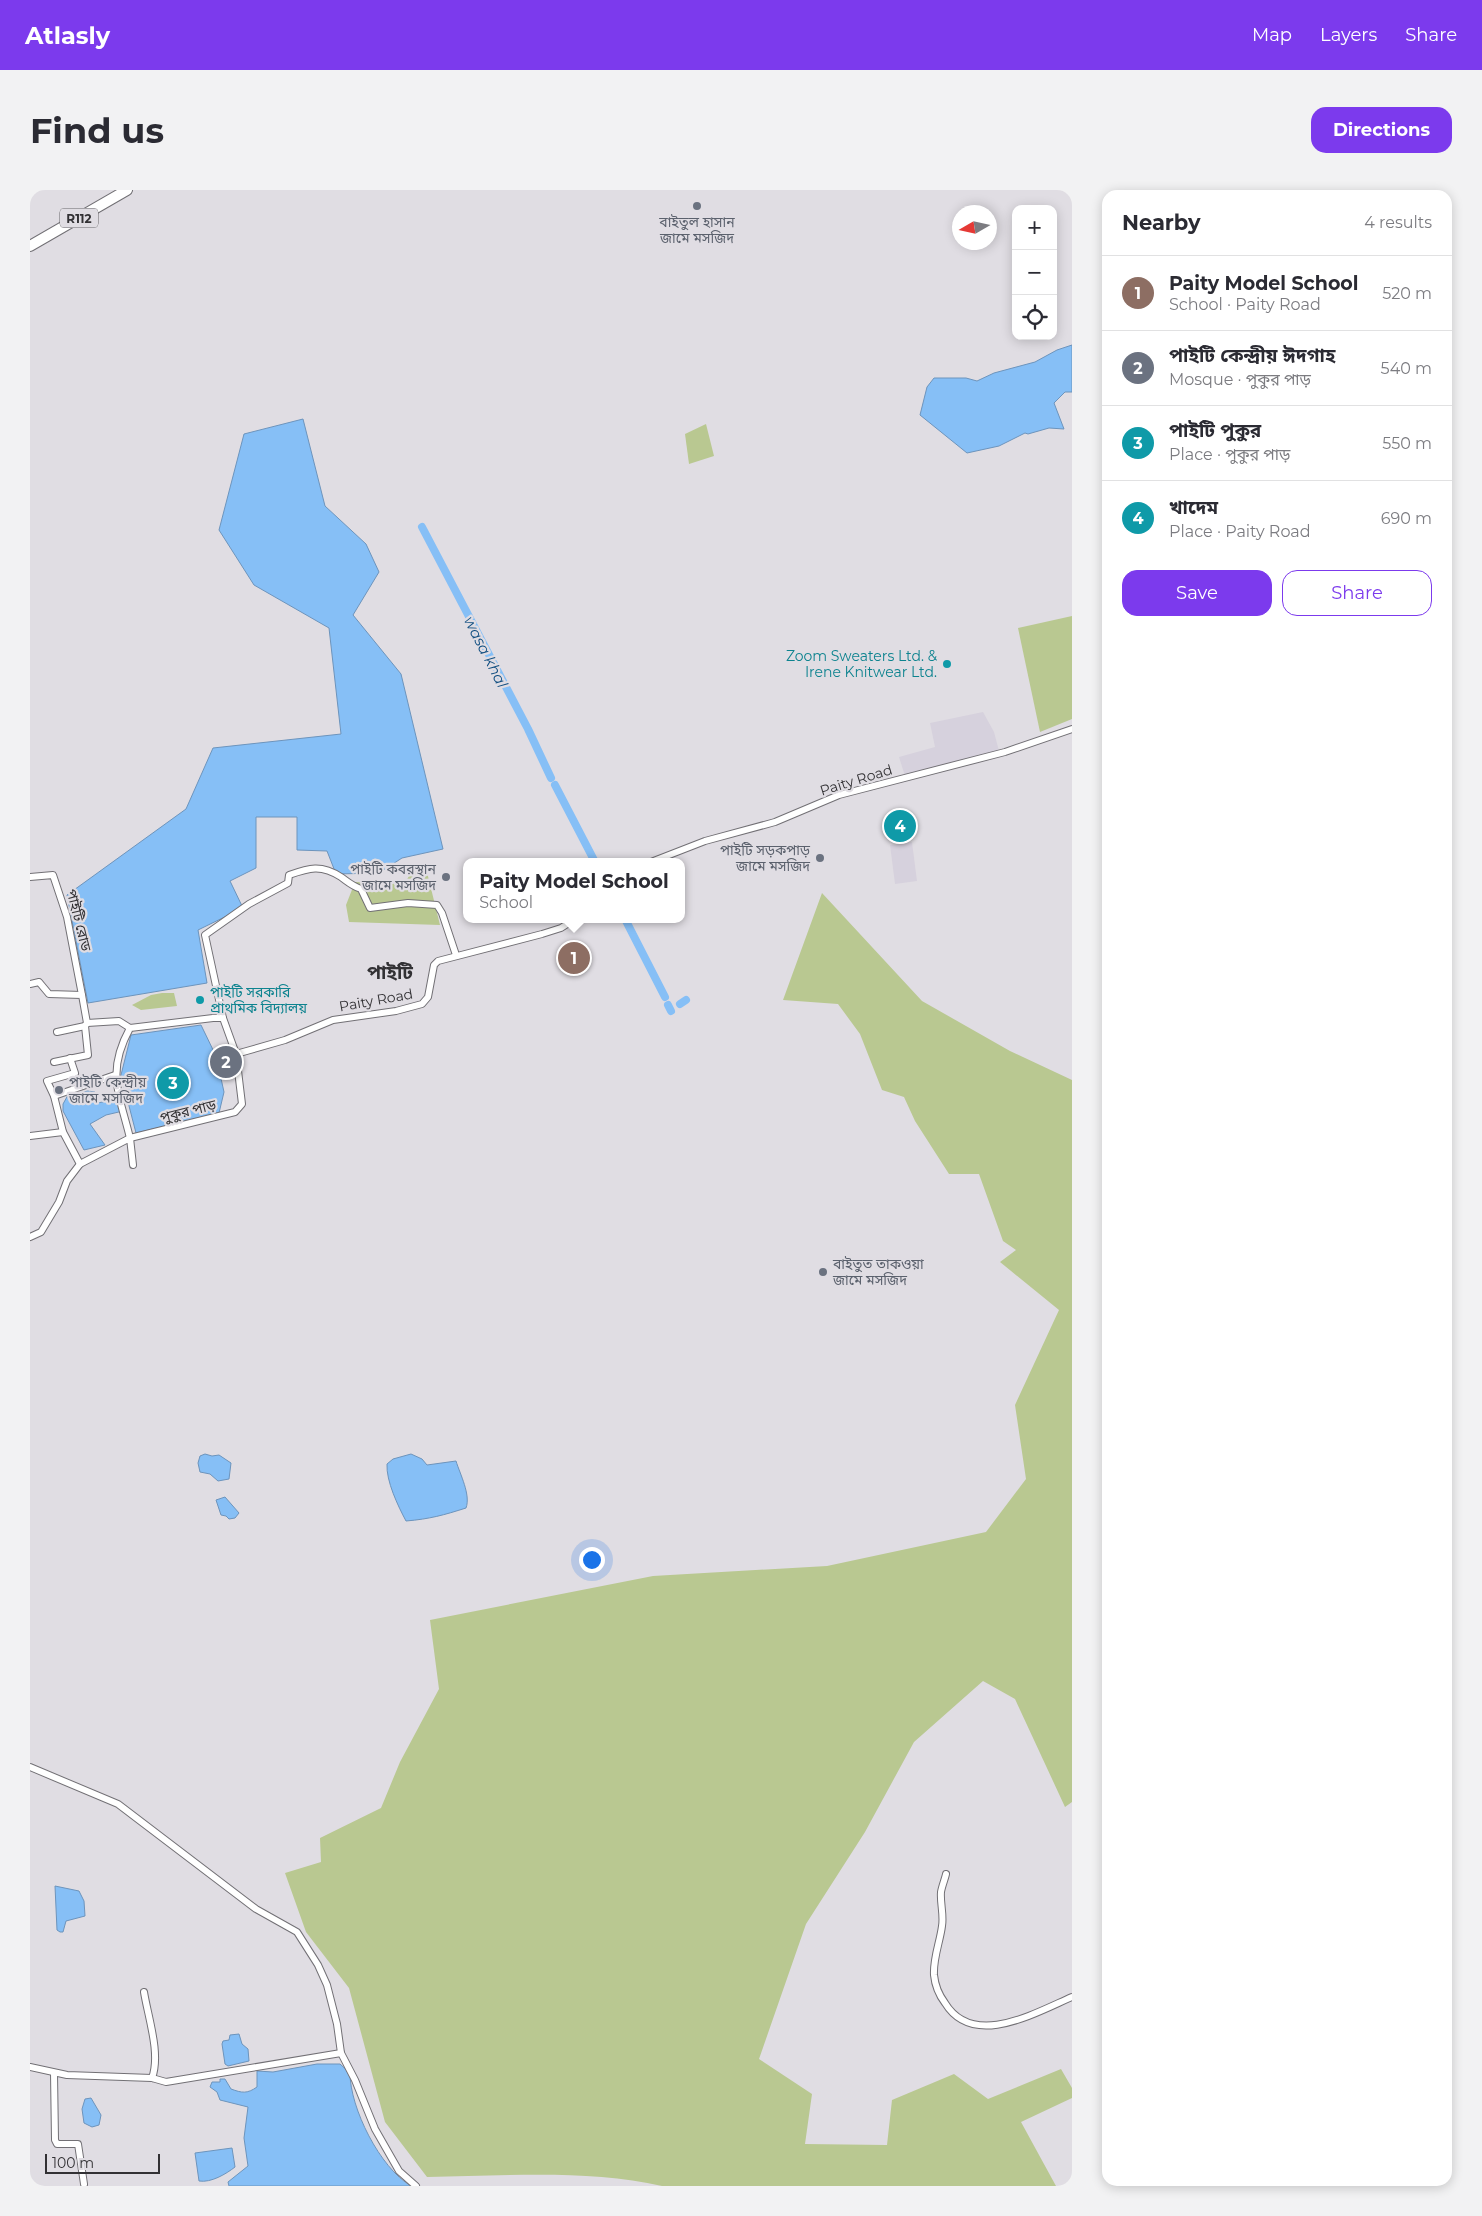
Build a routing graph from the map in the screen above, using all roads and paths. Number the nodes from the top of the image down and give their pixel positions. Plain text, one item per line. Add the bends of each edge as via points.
1 (127, 190) edge
2 (30, 246) edge
3 (1072, 729) edge
4 (661, 858) edge
5 (30, 877) edge
6 (570, 923) edge
7 (456, 955) junction
8 (30, 984) edge
9 (82, 994) junction
10 (223, 1018) junction
11 (86, 1024) junction
12 (130, 1028) junction
13 (57, 1032) dead end
14 (236, 1054) junction
15 (70, 1058) junction
16 (54, 1062) dead end
17 (115, 1075) junction
18 (54, 1096) junction
19 (63, 1132) junction
20 (30, 1136) edge
21 (130, 1138) junction
22 (80, 1164) junction
23 (133, 1165) dead end
24 (30, 1237) edge
25 (30, 1767) edge
26 (946, 1874) dead end
27 (144, 1992) dead end
28 (1072, 1997) edge
29 (341, 2053) junction
30 (30, 2067) edge
31 (54, 2073) junction
32 (152, 2078) junction
33 (84, 2184) dead end
34 (416, 2186) edge

1 - 2 main road, R112
3 - 4 street, Paity Road via 1005,752 839,795 775,822 705,841
5 - 9 street, পাইটি রোড via 53,875 67,917
6 - 7 street, Paity Road via 542,934
7 - 10 street, পুকুর পাড় via 437,905 408,903 370,908 361,889 351,886 340,876 312,867 289,876 288,884 249,904 204,936
7 - 14 street, Paity Road via 436,962 428,997 422,1004 396,1012 333,1020 285,1040
8 - 9 street via 39,982 49,994
9 - 11 street
10 - 12 street
10 - 14 street, পুকুর পাড়
11 - 12 street via 119,1021
11 - 13 street
11 - 15 street via 88,1055
12 - 17 street via 121,1044
14 - 21 street, পুকুর পাড় via 242,1104 235,1112
15 - 16 street
15 - 18 street via 76,1073 47,1081
17 - 18 street
17 - 21 street
18 - 19 street
19 - 20 street
19 - 22 street
21 - 22 street, পুকুর পাড়
21 - 23 street
22 - 24 street via 67,1181 41,1232
25 - 29 street via 118,1804 256,1909 296,1932 327,1985
26 - 28 street via 941,1892 942,1925 934,1975 938,1994 950,2012 967,2024 987,2027 1018,2020
27 - 32 street via 155,2053 156,2068
29 - 32 street via 189,2079 166,2082
29 - 34 street via 391,2158 399,2171
30 - 31 street
31 - 32 street
31 - 33 street via 56,2144 78,2144

